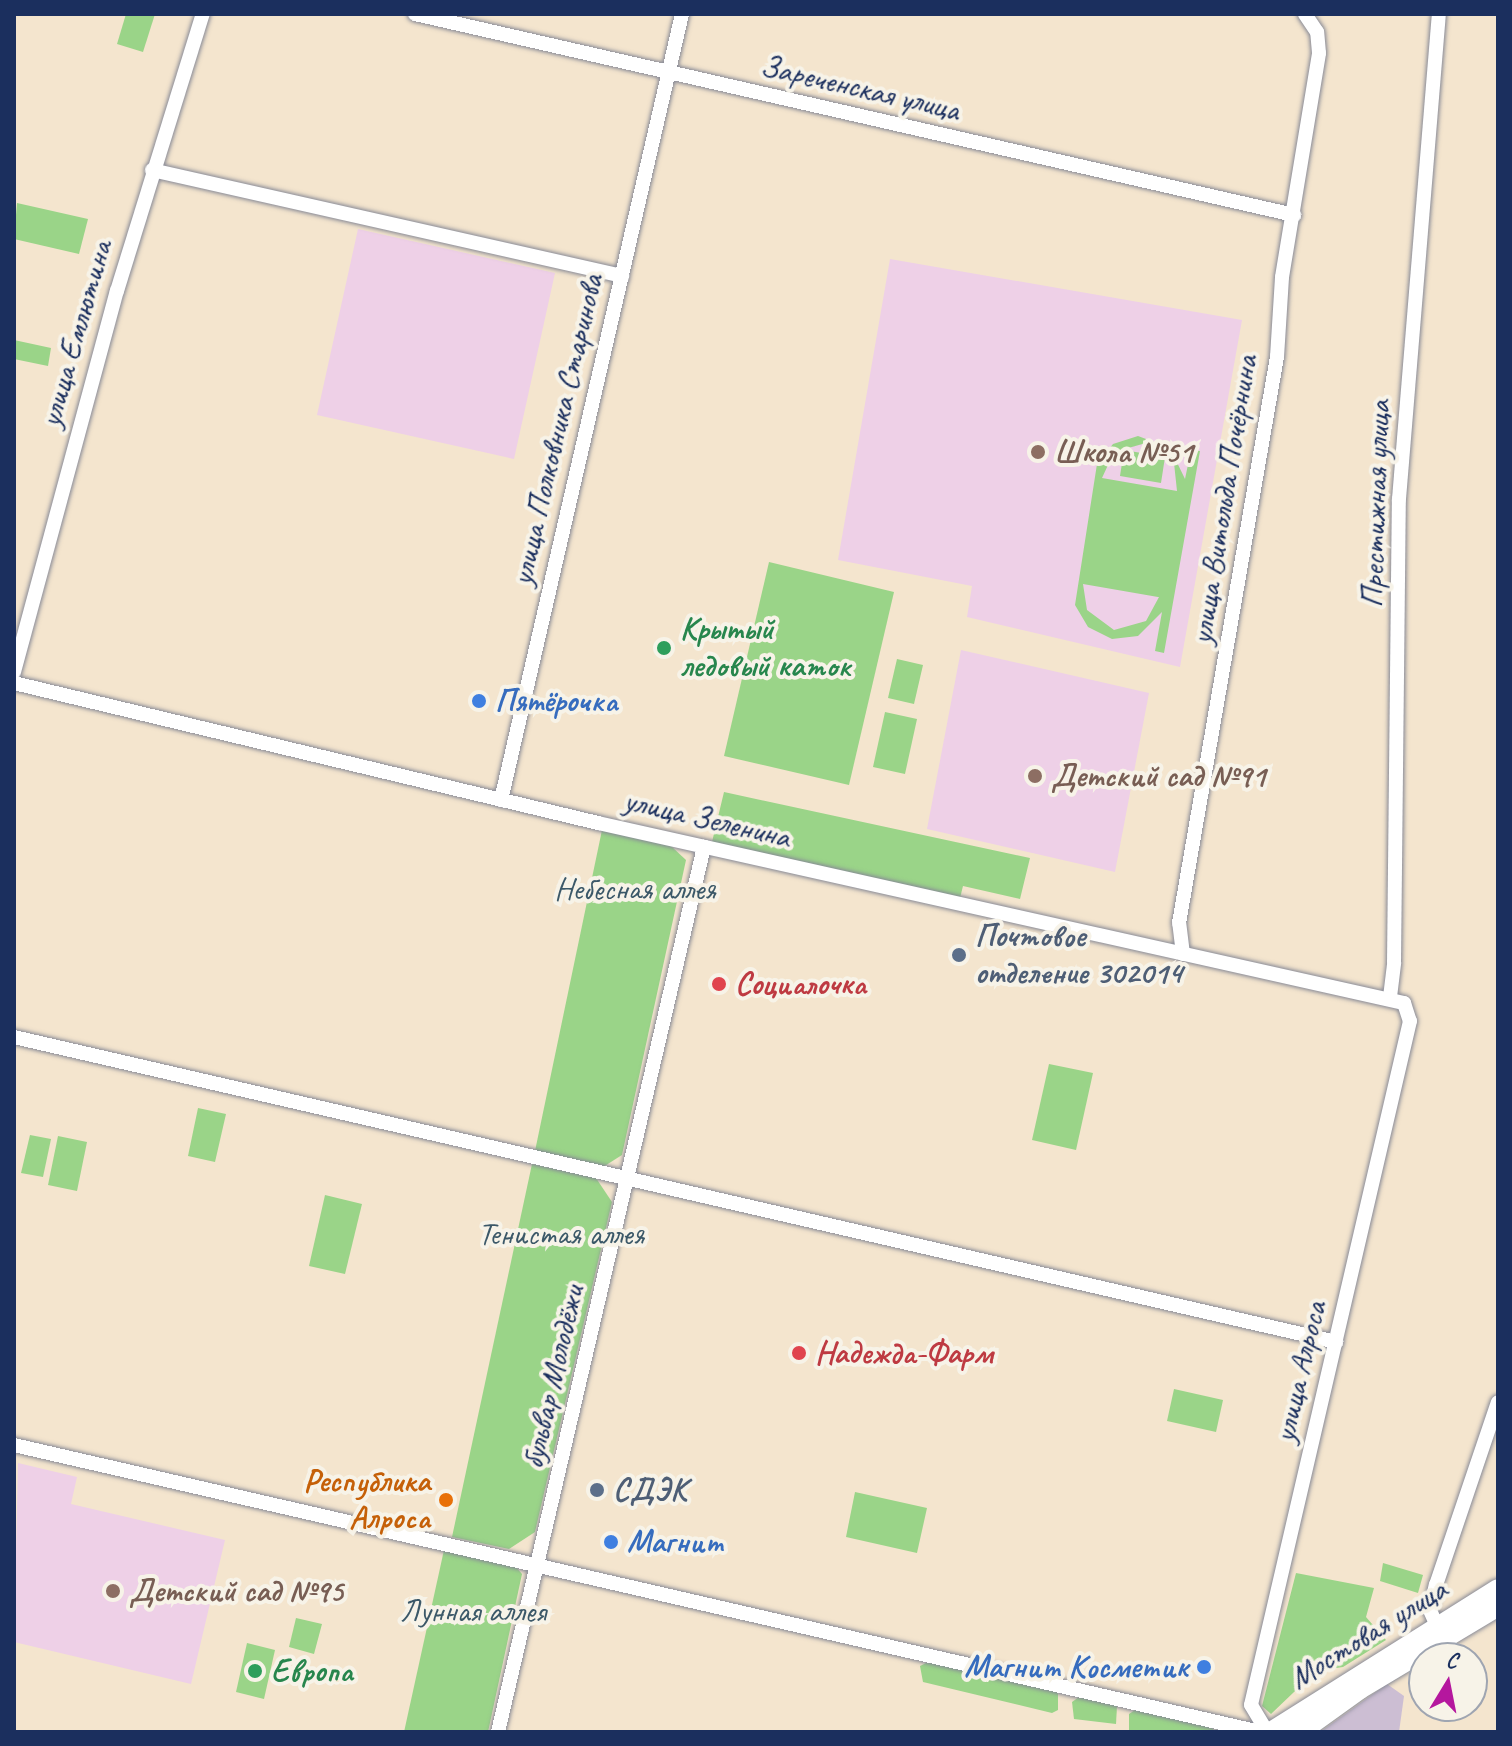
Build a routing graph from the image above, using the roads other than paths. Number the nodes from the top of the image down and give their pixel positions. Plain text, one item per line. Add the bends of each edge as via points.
1 (203, 14) edge
2 (415, 14) edge
3 (682, 14) edge
4 (1305, 14) edge
5 (1439, 14) edge
6 (670, 73) junction
7 (152, 170) junction
8 (1294, 215) junction
9 (622, 276) junction
10 (14, 672) edge
11 (14, 683) edge
12 (501, 800) junction
13 (704, 847) junction
14 (1183, 954) junction
15 (1390, 997) junction
16 (14, 1037) edge
17 (629, 1180) junction
18 (1336, 1342) junction
19 (1498, 1402) edge
20 (14, 1445) edge
21 (537, 1565) junction
22 (1498, 1589) edge
23 (1498, 1606) edge
24 (1437, 1626) junction
25 (498, 1732) edge
26 (1260, 1732) edge
27 (1269, 1732) edge
28 (1300, 1732) edge

1 - 7 street, улица Емлютина
2 - 6 street, Зареченская улица
3 - 6 street, улица Полковника Старинова
4 - 8 street, улица Витольда Почёрнина via 1317,32 1319,53
5 - 15 street, Престижная улица via 1399,499
6 - 8 street, Зареченская улица
6 - 9 street, улица Полковника Старинова
7 - 9 street
7 - 10 street, улица Емлютина
8 - 14 street, улица Витольда Почёрнина via 1277,357 1179,923
9 - 12 street, улица Полковника Старинова
11 - 12 street, улица Зеленина
12 - 13 street, улица Зеленина
13 - 14 street, улица Зеленина
13 - 17 street, бульвар Молодёжи
14 - 15 street, улица Зеленина
15 - 18 street, улица Алроса via 1404,1003 1410,1021
16 - 17 street
17 - 18 street
17 - 21 street, бульвар Молодёжи
18 - 27 street, улица Алроса via 1251,1705
19 - 24 street via 1436,1585 1430,1610
20 - 21 street
21 - 25 street, бульвар Молодёжи
21 - 26 street
22 - 24 main road, Мостовая улица
23 - 28 main road, Мостовая улица via 1360,1689
24 - 27 main road, Мостовая улица

